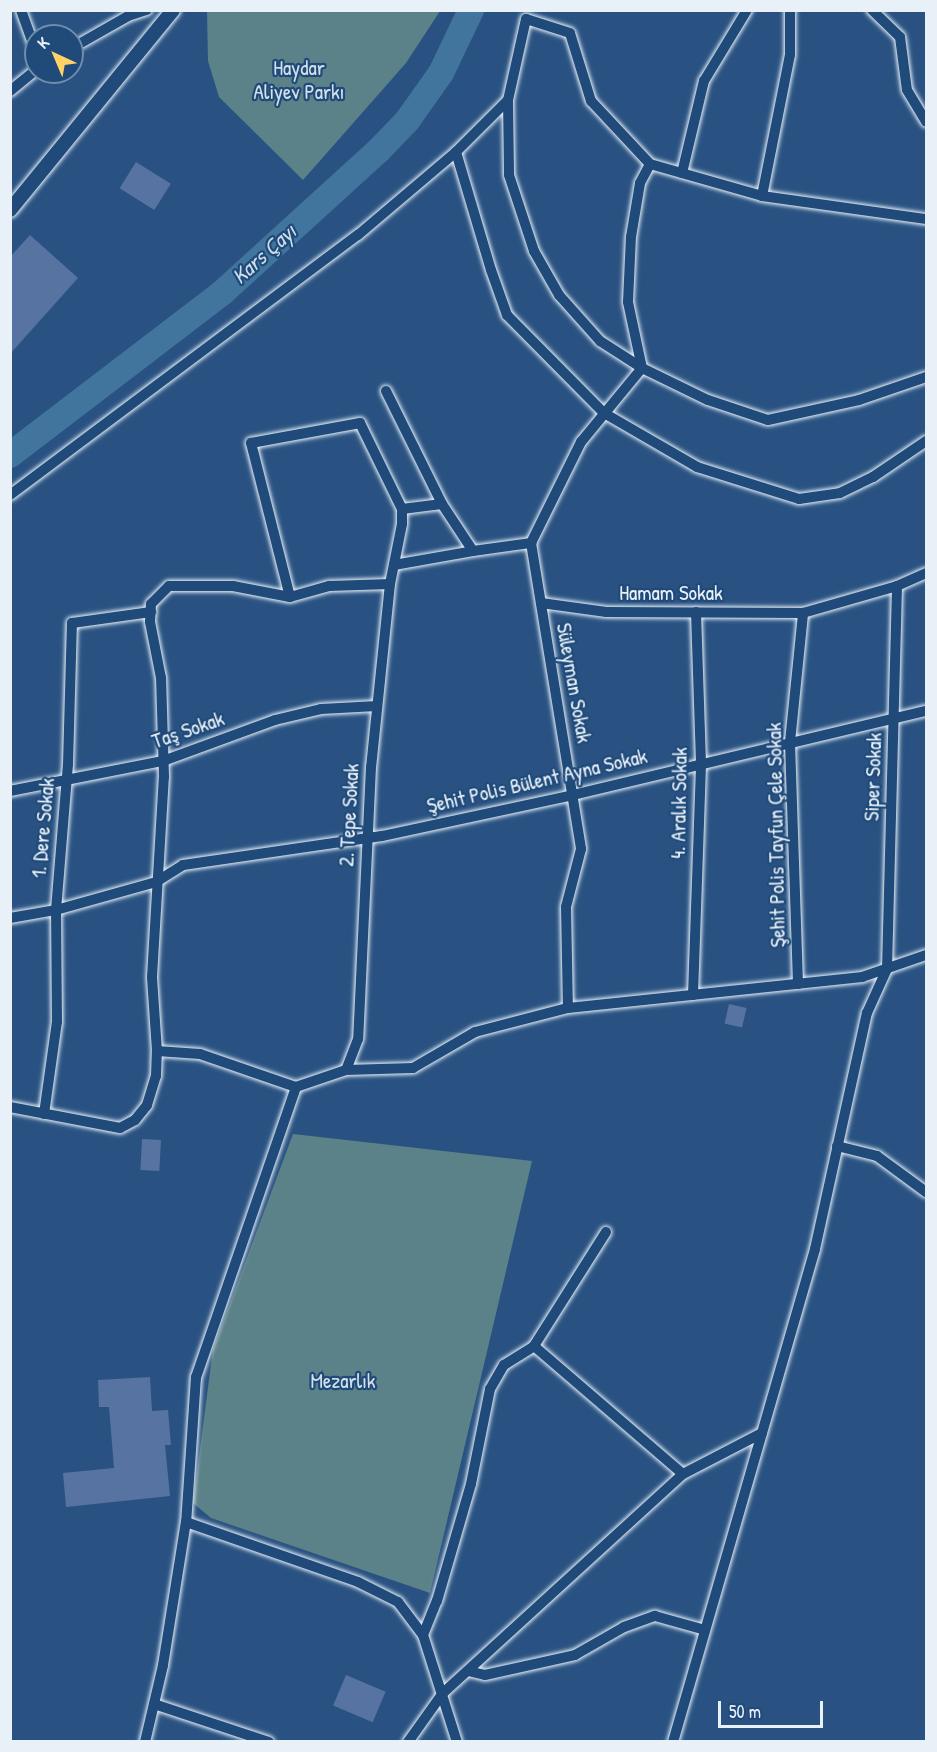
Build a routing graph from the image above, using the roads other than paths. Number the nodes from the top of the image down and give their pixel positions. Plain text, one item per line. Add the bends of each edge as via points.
1 (147, 10) edge
2 (173, 10) edge
3 (747, 10) edge
4 (790, 10) edge
5 (872, 10) edge
6 (528, 15) edge
7 (84, 41) edge
8 (24, 80) edge
9 (10, 91) edge
10 (508, 100) junction
11 (927, 122) edge
12 (456, 152) junction
13 (650, 164) junction
14 (682, 173) junction
15 (762, 196) junction
16 (10, 210) edge
17 (927, 219) edge
18 (642, 368) junction
19 (927, 377) edge
20 (386, 391) dead end
21 (604, 413) junction
22 (927, 441) edge
23 (10, 495) edge
24 (442, 504) junction
25 (402, 508) junction
26 (531, 543) junction
27 (472, 551) junction
28 (394, 565) junction
29 (927, 573) edge
30 (390, 584) junction
31 (897, 586) junction
32 (290, 597) junction
33 (541, 603) junction
34 (151, 612) junction
35 (696, 612) junction
36 (803, 614) junction
37 (377, 706) junction
38 (927, 711) edge
39 (894, 718) junction
40 (790, 742) junction
41 (163, 761) junction
42 (701, 763) junction
43 (67, 780) junction
44 (10, 791) edge
45 (573, 795) junction
46 (367, 837) junction
47 (156, 882) junction
48 (56, 910) junction
49 (10, 918) edge
50 (927, 955) edge
51 (886, 969) junction
52 (798, 984) junction
53 (693, 995) junction
54 (568, 1008) junction
55 (156, 1051) junction
56 (346, 1070) junction
57 (296, 1087) junction
58 (10, 1107) edge
59 (44, 1114) junction
60 (837, 1146) junction
61 (927, 1192) edge
62 (606, 1232) dead end
63 (534, 1347) junction
64 (762, 1433) junction
65 (683, 1474) junction
66 (186, 1522) junction
67 (705, 1630) junction
68 (423, 1635) junction
69 (468, 1671) junction
70 (443, 1693) junction
71 (154, 1704) junction
72 (145, 1742) edge
73 (269, 1742) edge
74 (408, 1742) edge
75 (457, 1742) edge
76 (673, 1742) edge

1 - 7 street via 128,16
2 - 16 street
3 - 14 street via 704,81
4 - 15 street via 790,55
5 - 11 street via 900,37 906,90
6 - 10 street
6 - 13 street via 570,33 591,101
8 - 9 street
10 - 12 street
10 - 18 street via 509,175 534,251 559,295 600,341
12 - 21 street via 507,315
12 - 23 street via 358,235
13 - 14 street
13 - 18 street via 640,183 631,237 628,302
14 - 15 street
15 - 17 street
18 - 19 street via 708,400 768,420 859,400
18 - 21 street
20 - 24 street
21 - 22 street via 697,467 799,498 840,493 873,477
21 - 26 street via 581,442
24 - 25 street
24 - 27 street
25 - 28 street, 2. Tepe Sokak
25 - 32 street via 360,423 251,443
26 - 27 street
26 - 33 street, Süleyman Sokak
27 - 28 street
28 - 30 street, 2. Tepe Sokak
29 - 31 street, Hamam Sokak
30 - 32 street via 329,586
30 - 37 street, 2. Tepe Sokak
31 - 36 street, Hamam Sokak
31 - 39 street, Siper Sokak
32 - 34 street via 233,586 169,586 151,604
33 - 35 street, Hamam Sokak via 606,612
33 - 45 street, Süleyman Sokak
34 - 41 street via 161,678
34 - 43 street, 1. Dere Sokak via 72,623
35 - 36 street, Hamam Sokak
35 - 42 street, 4. Aralık Sokak
36 - 40 street, Şehit Polis Tayfun Çele Sokak
37 - 41 street, Taş Sokak via 321,709 276,720
37 - 46 street, 2. Tepe Sokak
38 - 39 street, Şehit Polis Bülent Ayna Sokak
39 - 40 street, Şehit Polis Bülent Ayna Sokak
39 - 51 street, Siper Sokak
40 - 42 street, Şehit Polis Bülent Ayna Sokak
40 - 52 street, Şehit Polis Tayfun Çele Sokak
41 - 43 street, Taş Sokak
41 - 47 street
42 - 45 street, Şehit Polis Bülent Ayna Sokak
42 - 53 street, 4. Aralık Sokak
43 - 44 street, Taş Sokak
43 - 48 street, 1. Dere Sokak
45 - 46 street, Şehit Polis Bülent Ayna Sokak
45 - 54 street, Süleyman Sokak via 581,849 566,907
46 - 47 street, Şehit Polis Bülent Ayna Sokak via 183,865
46 - 56 street, 2. Tepe Sokak via 358,1039
47 - 48 street, Şehit Polis Bülent Ayna Sokak
47 - 55 street via 152,977
48 - 49 street, Şehit Polis Bülent Ayna Sokak
48 - 59 street, 1. Dere Sokak via 57,1022
50 - 51 street
51 - 52 street via 862,977
51 - 60 street via 867,1013
52 - 53 street
53 - 54 street
54 - 56 street via 475,1032 413,1068
55 - 57 street via 200,1054
55 - 59 street via 156,1076 135,1120 120,1128
56 - 57 street
57 - 66 street via 196,1377
58 - 59 street
60 - 61 street via 877,1156
60 - 64 street via 815,1249
62 - 63 street
63 - 65 street
63 - 68 street via 504,1365 490,1389 471,1484 437,1601
64 - 65 street
64 - 67 street
65 - 69 street
66 - 68 street via 358,1582 398,1602
66 - 71 street
67 - 69 street via 655,1616 624,1627 575,1655 485,1675
67 - 76 street
68 - 70 street
69 - 70 street
70 - 74 street
70 - 75 street
71 - 72 street
71 - 73 street

